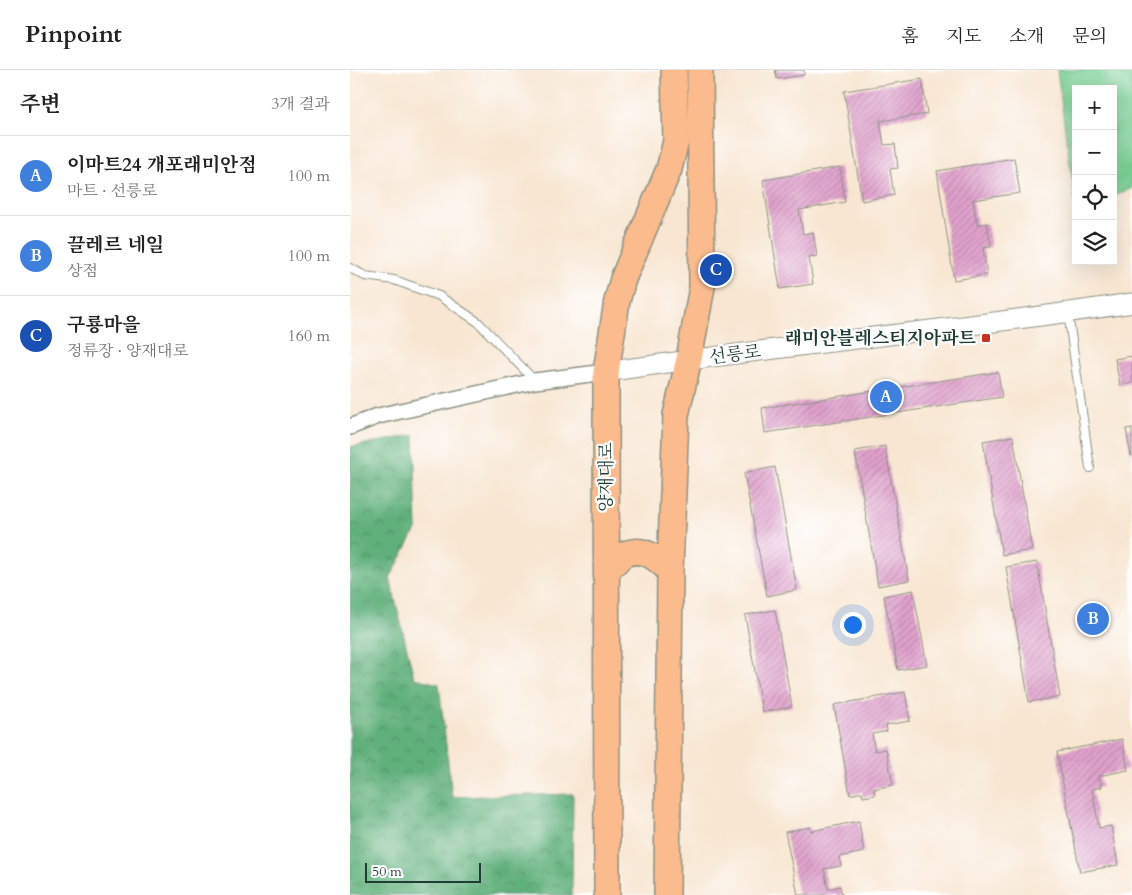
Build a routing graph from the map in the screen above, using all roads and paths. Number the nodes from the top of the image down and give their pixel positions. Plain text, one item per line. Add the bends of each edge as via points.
1 (674, 70) edge
2 (700, 70) edge
3 (350, 268) edge
4 (1132, 303) edge
5 (1068, 313) junction
6 (689, 359) junction
7 (606, 372) junction
8 (535, 381) junction
9 (350, 427) edge
10 (1090, 468) dead end
11 (607, 570) junction
12 (670, 571) junction
13 (607, 895) edge
14 (667, 895) edge

1 - 7 main road, 양재대로 via 676,140 668,170 623,279
2 - 6 main road via 702,287
3 - 8 lane via 365,276 394,280 439,296 478,322
4 - 5 street, 선릉로
5 - 6 street, 선릉로
5 - 10 lane
6 - 7 street, 선릉로
6 - 12 main road via 676,416
7 - 8 street
7 - 11 main road, 양재대로
8 - 9 street via 378,416
11 - 12 main road via 625,554 641,552 656,557
11 - 13 main road, 양재대로
12 - 14 main road

